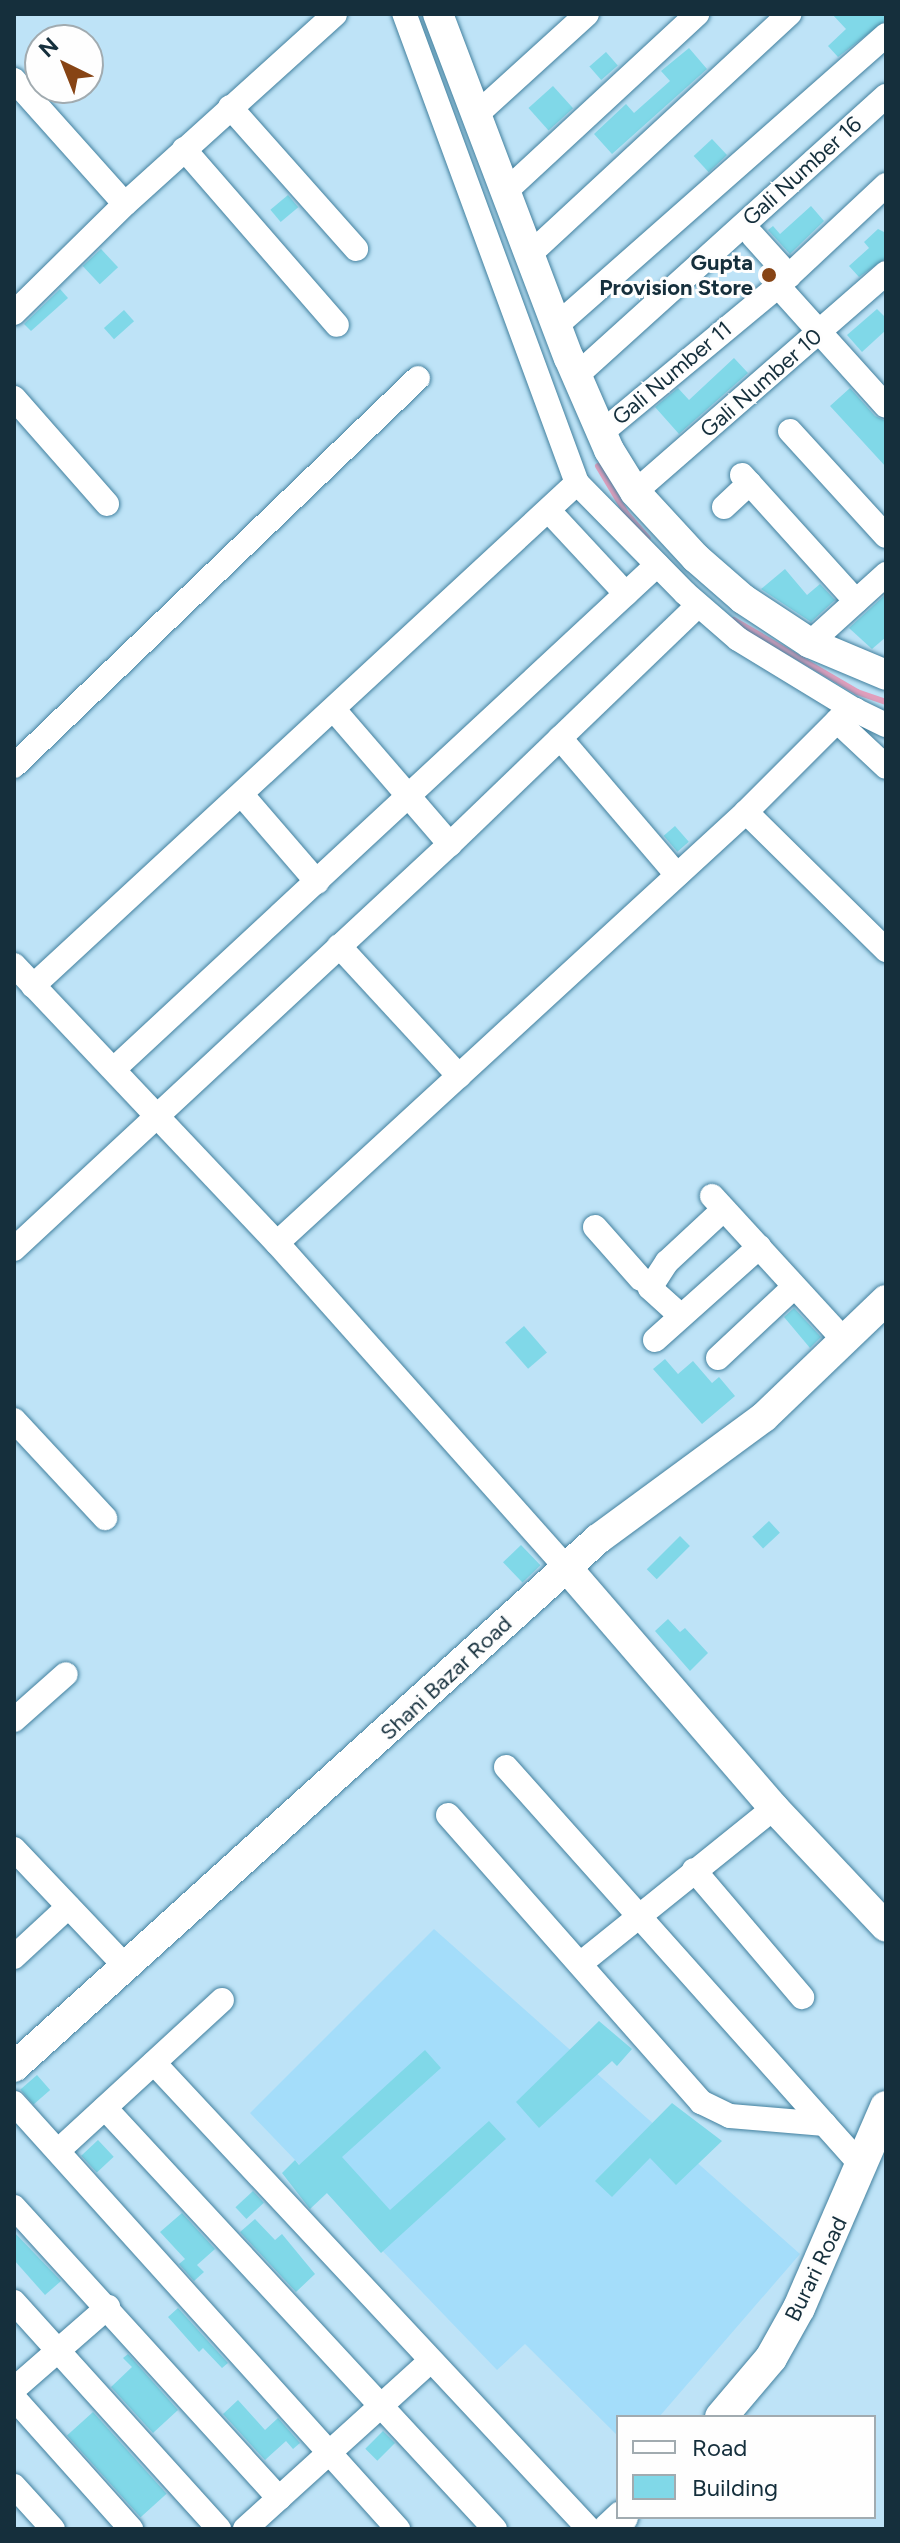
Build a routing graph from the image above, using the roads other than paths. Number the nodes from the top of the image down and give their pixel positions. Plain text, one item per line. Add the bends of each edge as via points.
1 (335, 14) edge
2 (404, 14) edge
3 (587, 14) edge
4 (697, 14) edge
5 (789, 14) edge
6 (447, 18) edge
7 (886, 35) edge
8 (14, 80) edge
9 (886, 96) edge
10 (230, 107) junction
11 (476, 115) junction
12 (886, 117) edge
13 (184, 149) junction
14 (886, 185) edge
15 (505, 192) junction
16 (125, 204) junction
17 (753, 236) junction
18 (356, 249) dead end
19 (529, 255) junction
20 (886, 273) edge
21 (783, 281) junction
22 (14, 313) edge
23 (337, 325) dead end
24 (556, 326) junction
25 (820, 332) junction
26 (418, 378) dead end
27 (578, 381) junction
28 (883, 396) edge
29 (14, 398) edge
30 (790, 431) dead end
31 (601, 433) junction
32 (577, 483) junction
33 (635, 492) junction
34 (107, 504) dead end
35 (724, 507) dead end
36 (549, 511) junction
37 (886, 536) edge
38 (657, 565) junction
39 (886, 574) edge
40 (626, 594) junction
41 (856, 601) junction
42 (698, 605) junction
43 (810, 643) junction
44 (884, 673) edge
45 (335, 711) junction
46 (846, 716) junction
47 (886, 725) edge
48 (560, 738) junction
49 (14, 766) edge
50 (886, 767) edge
51 (242, 795) junction
52 (409, 796) junction
53 (746, 812) junction
54 (450, 844) junction
55 (677, 875) junction
56 (317, 882) junction
57 (339, 946) junction
58 (886, 950) edge
59 (14, 965) edge
60 (33, 986) junction
61 (114, 1069) junction
62 (459, 1076) junction
63 (155, 1113) junction
64 (595, 1227) dead end
65 (277, 1243) junction
66 (759, 1247) junction
67 (14, 1249) edge
68 (641, 1279) dead end
69 (794, 1287) junction
70 (886, 1300) edge
71 (681, 1316) junction
72 (655, 1340) dead end
73 (844, 1340) junction
74 (718, 1358) dead end
75 (14, 1420) edge
76 (105, 1518) dead end
77 (566, 1567) junction
78 (66, 1674) dead end
79 (14, 1720) edge
80 (506, 1767) dead end
81 (774, 1808) junction
82 (448, 1815) dead end
83 (14, 1849) edge
84 (694, 1870) junction
85 (68, 1907) junction
86 (638, 1915) junction
87 (886, 1927) edge
88 (14, 1957) edge
89 (580, 1964) junction
90 (125, 1966) junction
91 (802, 1997) dead end
92 (222, 2000) dead end
93 (154, 2063) junction
94 (14, 2067) edge
95 (14, 2103) edge
96 (886, 2107) edge
97 (105, 2108) junction
98 (825, 2124) junction
99 (60, 2149) junction
100 (862, 2166) junction
101 (14, 2207) edge
102 (14, 2302) edge
103 (108, 2307) junction
104 (58, 2351) junction
105 (430, 2361) junction
106 (14, 2389) edge
107 (14, 2398) edge
108 (382, 2407) junction
109 (723, 2415) edge
110 (327, 2455) junction
111 (14, 2486) edge
112 (279, 2498) junction
113 (53, 2529) edge
114 (131, 2529) edge
115 (219, 2529) edge
116 (245, 2529) edge
117 (398, 2529) edge
118 (495, 2529) edge
119 (589, 2529) edge

1 - 10 street
2 - 32 street
3 - 11 street
4 - 15 street
5 - 19 street
6 - 11 street
7 - 24 street
8 - 16 street
9 - 27 street, Gali Number 16
10 - 13 street
10 - 18 street
11 - 15 street
12 - 17 street
13 - 16 street
13 - 23 street
14 - 21 street, Gali Number 11
15 - 19 street
16 - 22 street
17 - 21 street
17 - 27 street
19 - 24 street
20 - 25 street, Gali Number 10
21 - 25 street
21 - 31 street, Gali Number 11
24 - 27 street
25 - 28 street
25 - 33 street, Gali Number 10
26 - 49 street
27 - 31 street
29 - 34 street
30 - 37 street
31 - 33 street
32 - 36 street
32 - 38 street
33 - 43 street via 716,577
35 - 41 street via 746,479
36 - 40 street
36 - 45 street
38 - 40 street
38 - 42 street
39 - 41 street
40 - 52 street
41 - 43 street
42 - 46 street
42 - 48 street
43 - 44 street
45 - 51 street
45 - 52 street
46 - 47 street
46 - 50 street
46 - 53 street
48 - 54 street
48 - 55 street
51 - 56 street
51 - 60 street
52 - 54 street
52 - 56 street
53 - 55 street
53 - 58 street
54 - 57 street
55 - 62 street
56 - 61 street
57 - 62 street
57 - 63 street
59 - 60 street
60 - 61 street
61 - 63 street
62 - 65 street
63 - 65 street
63 - 67 street
64 - 68 street
65 - 77 street
66 - 69 street
66 - 71 street
66 - 71 street via 717,1203 650,1288
69 - 73 street
69 - 74 street
70 - 73 street, Shani Bazar Road
71 - 72 street
73 - 77 street, Shani Bazar Road via 764,1417
75 - 76 street
77 - 81 street
77 - 90 street, Shani Bazar Road
78 - 79 street
80 - 86 street
81 - 84 street
81 - 87 street
82 - 89 street
83 - 85 street
84 - 86 street
84 - 91 street
85 - 88 street
85 - 90 street
86 - 89 street
86 - 98 street
89 - 98 street via 701,2102 730,2116
90 - 94 street, Shani Bazar Road
92 - 93 street
93 - 97 street
93 - 105 street
95 - 99 street
96 - 100 main road, Burari Road
97 - 99 street
97 - 108 street
98 - 100 street
99 - 110 street
100 - 109 main road, Burari Road via 799,2308 771,2358
101 - 103 street
102 - 104 street
103 - 104 street
103 - 112 street
104 - 106 street
104 - 115 street
105 - 108 street
105 - 119 street
107 - 114 street
108 - 110 street
108 - 118 street
110 - 112 street
110 - 117 street
111 - 113 street
112 - 116 street

